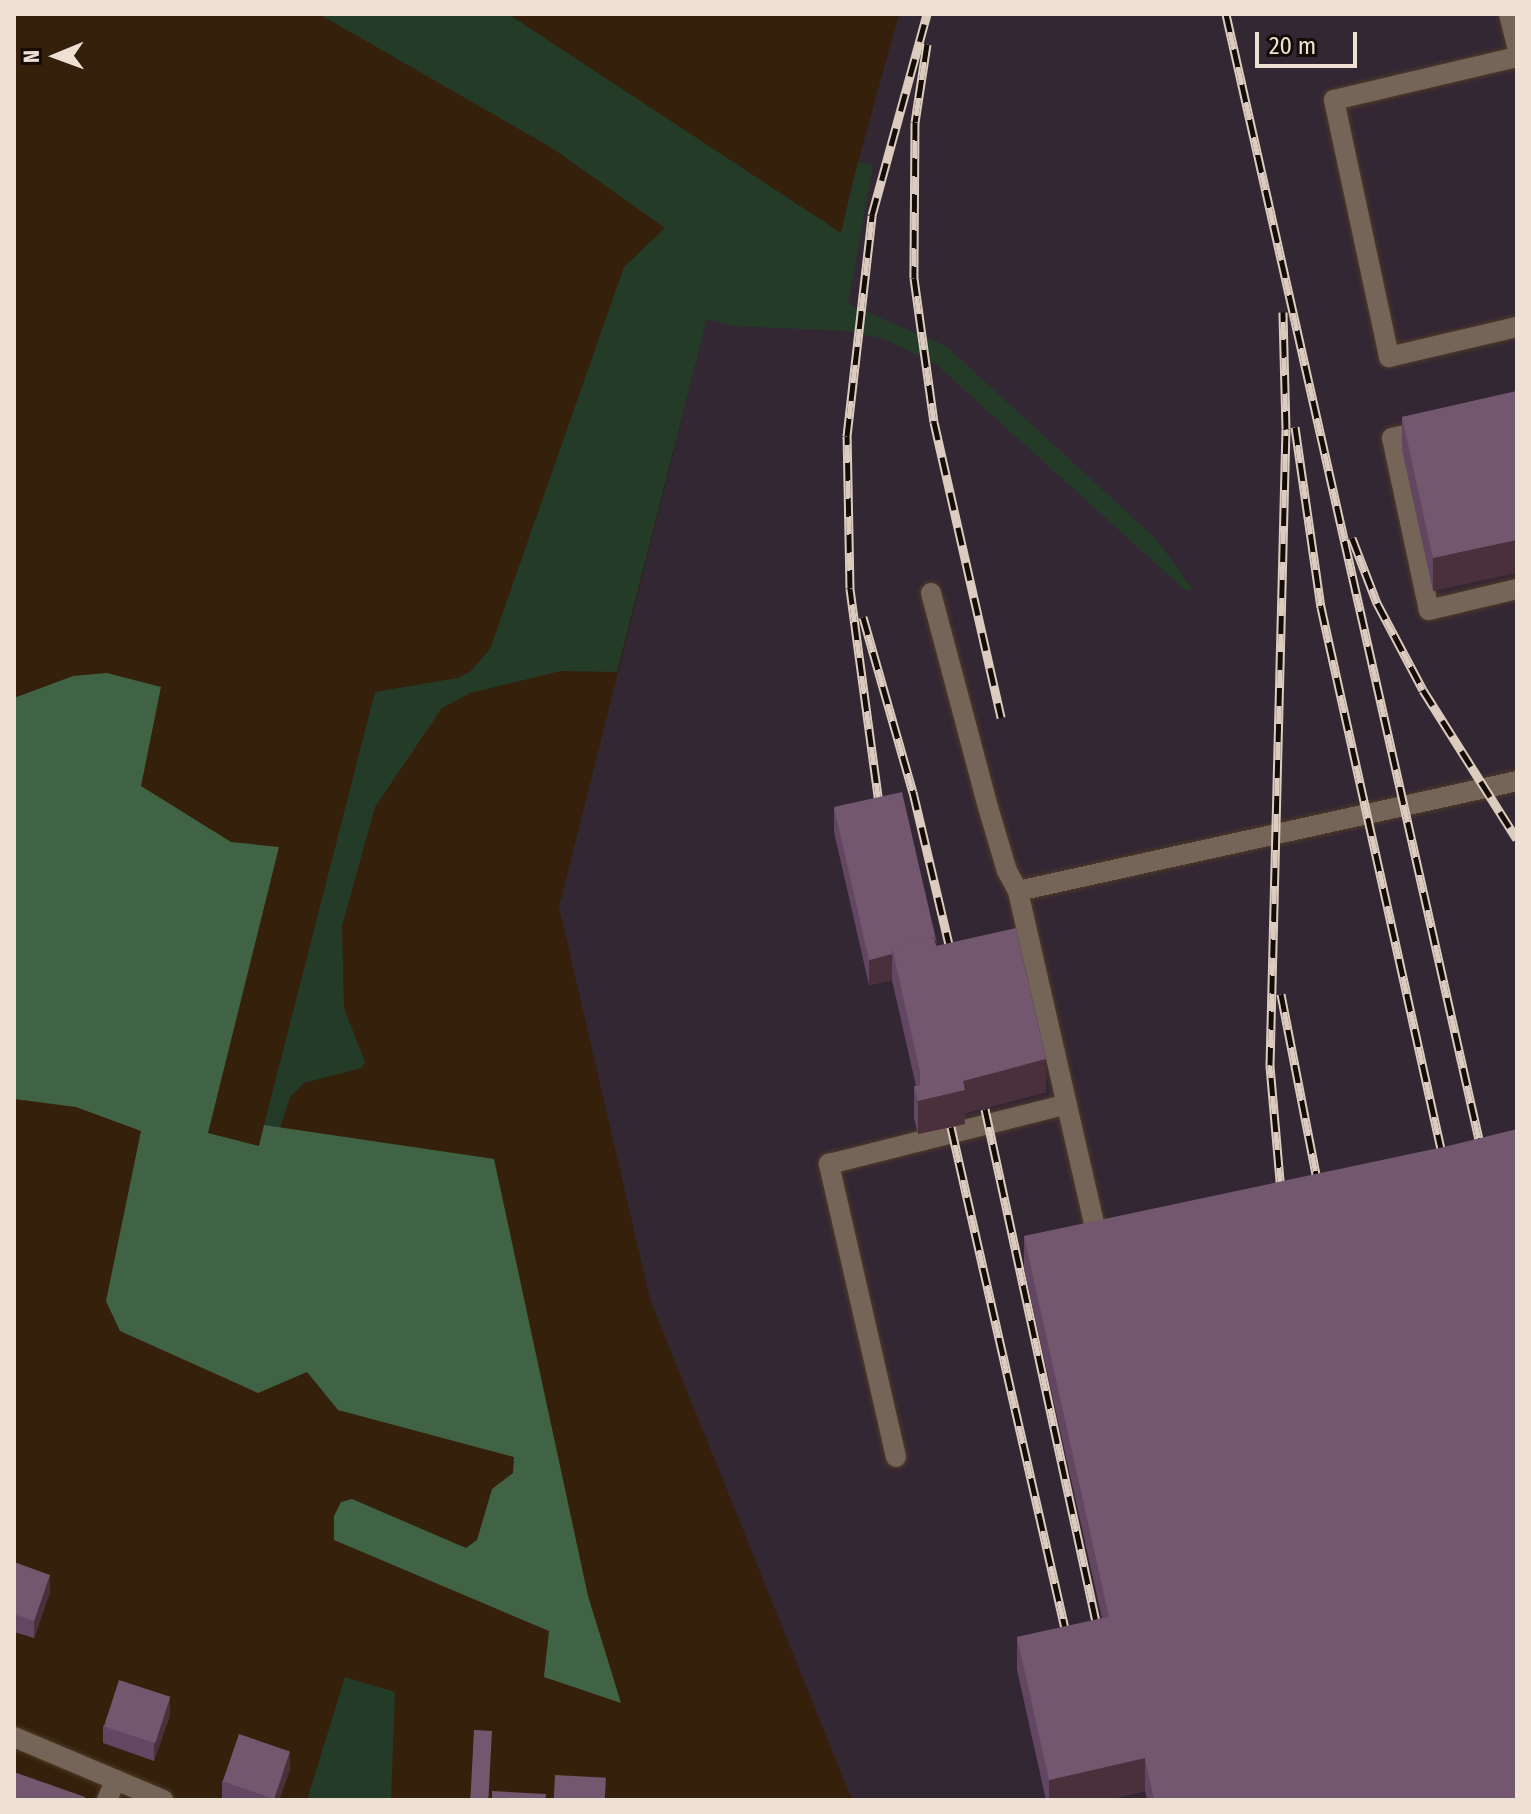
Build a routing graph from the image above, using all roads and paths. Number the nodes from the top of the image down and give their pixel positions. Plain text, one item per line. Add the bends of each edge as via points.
1 (1509, 14) edge
2 (1517, 47) edge
3 (1517, 57) edge
4 (1517, 327) edge
5 (1448, 425) edge
6 (1517, 589) edge
7 (931, 593) dead end
8 (1517, 781) edge
9 (1018, 891) junction
10 (1067, 1104) junction
11 (1100, 1253) edge
12 (896, 1457) dead end
13 (14, 1737) edge
14 (111, 1790) edge
15 (163, 1800) edge

1 - 2 street
3 - 4 street via 1334,100 1389,357
5 - 6 street via 1392,438 1429,610
7 - 9 street via 999,846
8 - 9 street
9 - 10 street
10 - 11 street
10 - 12 street via 829,1164
13 - 14 street
14 - 15 street

